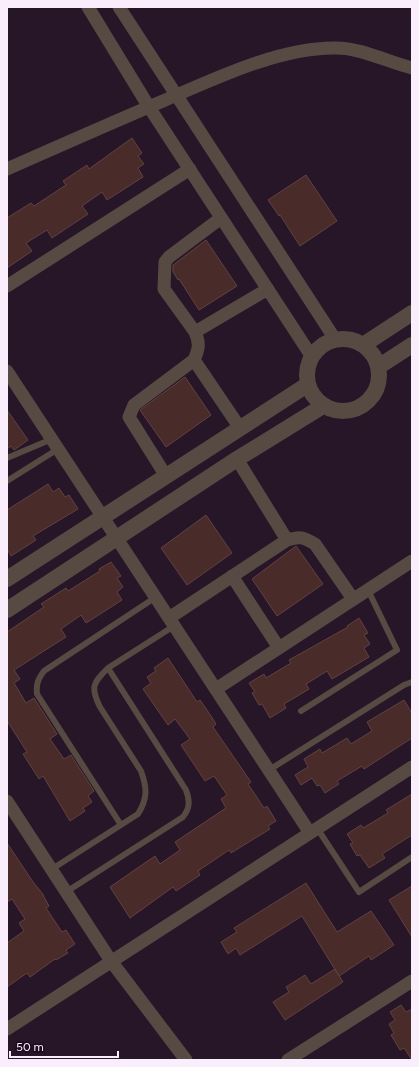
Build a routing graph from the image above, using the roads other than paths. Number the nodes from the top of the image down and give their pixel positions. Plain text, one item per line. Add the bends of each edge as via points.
1 (88, 7) edge
2 (119, 7) edge
3 (412, 68) edge
4 (176, 95) junction
5 (149, 107) junction
6 (7, 169) edge
7 (190, 169) junction
8 (221, 218) junction
9 (7, 286) edge
10 (268, 289) junction
11 (412, 313) edge
12 (196, 332) junction
13 (335, 339) junction
14 (363, 345) junction
15 (412, 345) edge
16 (312, 357) junction
17 (194, 360) junction
18 (378, 367) junction
19 (7, 371) edge
20 (307, 384) junction
21 (323, 406) junction
22 (240, 428) junction
23 (55, 444) junction
24 (7, 458) edge
25 (237, 459) junction
26 (166, 476) junction
27 (7, 481) edge
28 (102, 516) junction
29 (117, 538) junction
30 (287, 540) junction
31 (412, 561) edge
32 (232, 576) junction
33 (7, 579) edge
34 (368, 590) junction
35 (156, 597) junction
36 (353, 599) junction
37 (7, 610) edge
38 (172, 622) junction
39 (279, 648) junction
40 (108, 668) junction
41 (412, 682) edge
42 (216, 690) junction
43 (301, 711) dead end
44 (412, 767) edge
45 (269, 770) junction
46 (9, 809) edge
47 (121, 825) junction
48 (314, 831) junction
49 (412, 857) edge
50 (52, 869) junction
51 (66, 892) junction
52 (111, 961) junction
53 (412, 981) edge
54 (7, 1029) edge
55 (186, 1060) edge
56 (288, 1060) edge

1 - 5 street
2 - 4 street
3 - 4 street via 351,50 315,49 256,63
4 - 5 street
4 - 13 street
5 - 6 street
5 - 7 street
7 - 8 street
7 - 9 street
8 - 10 street
8 - 12 street via 165,262 164,289
10 - 12 street
10 - 16 street
11 - 14 street
12 - 17 street via 199,350
13 - 14 street via 348,339
13 - 16 street via 323,344
14 - 18 street via 370,350
15 - 18 street
16 - 20 street via 306,373
17 - 22 street
17 - 26 street via 134,405 129,417
18 - 21 street via 378,386 363,406 353,411 341,412
19 - 23 street
20 - 21 street via 312,395
20 - 22 street
21 - 25 street
22 - 26 street
23 - 24 lane
23 - 27 lane
23 - 28 street
25 - 29 street
25 - 30 street
26 - 28 street
28 - 29 street
28 - 33 street
29 - 35 street
29 - 37 street
30 - 32 street
30 - 36 street via 296,537 306,538 315,544
31 - 34 street
32 - 38 street
32 - 39 street
34 - 36 street
34 - 43 lane via 397,650
35 - 38 street
35 - 47 lane via 44,671 36,686 38,694
36 - 39 street
38 - 40 lane
38 - 42 street
39 - 42 street
40 - 47 lane via 94,686 95,696 141,771 145,782 144,804 138,814
40 - 51 lane via 186,790 189,805 183,817
41 - 45 lane
42 - 45 street
44 - 48 street
45 - 48 street
46 - 50 street
47 - 50 lane
48 - 49 lane via 359,892
48 - 52 street
50 - 51 street
51 - 52 street
52 - 54 street
52 - 55 street
53 - 56 street

